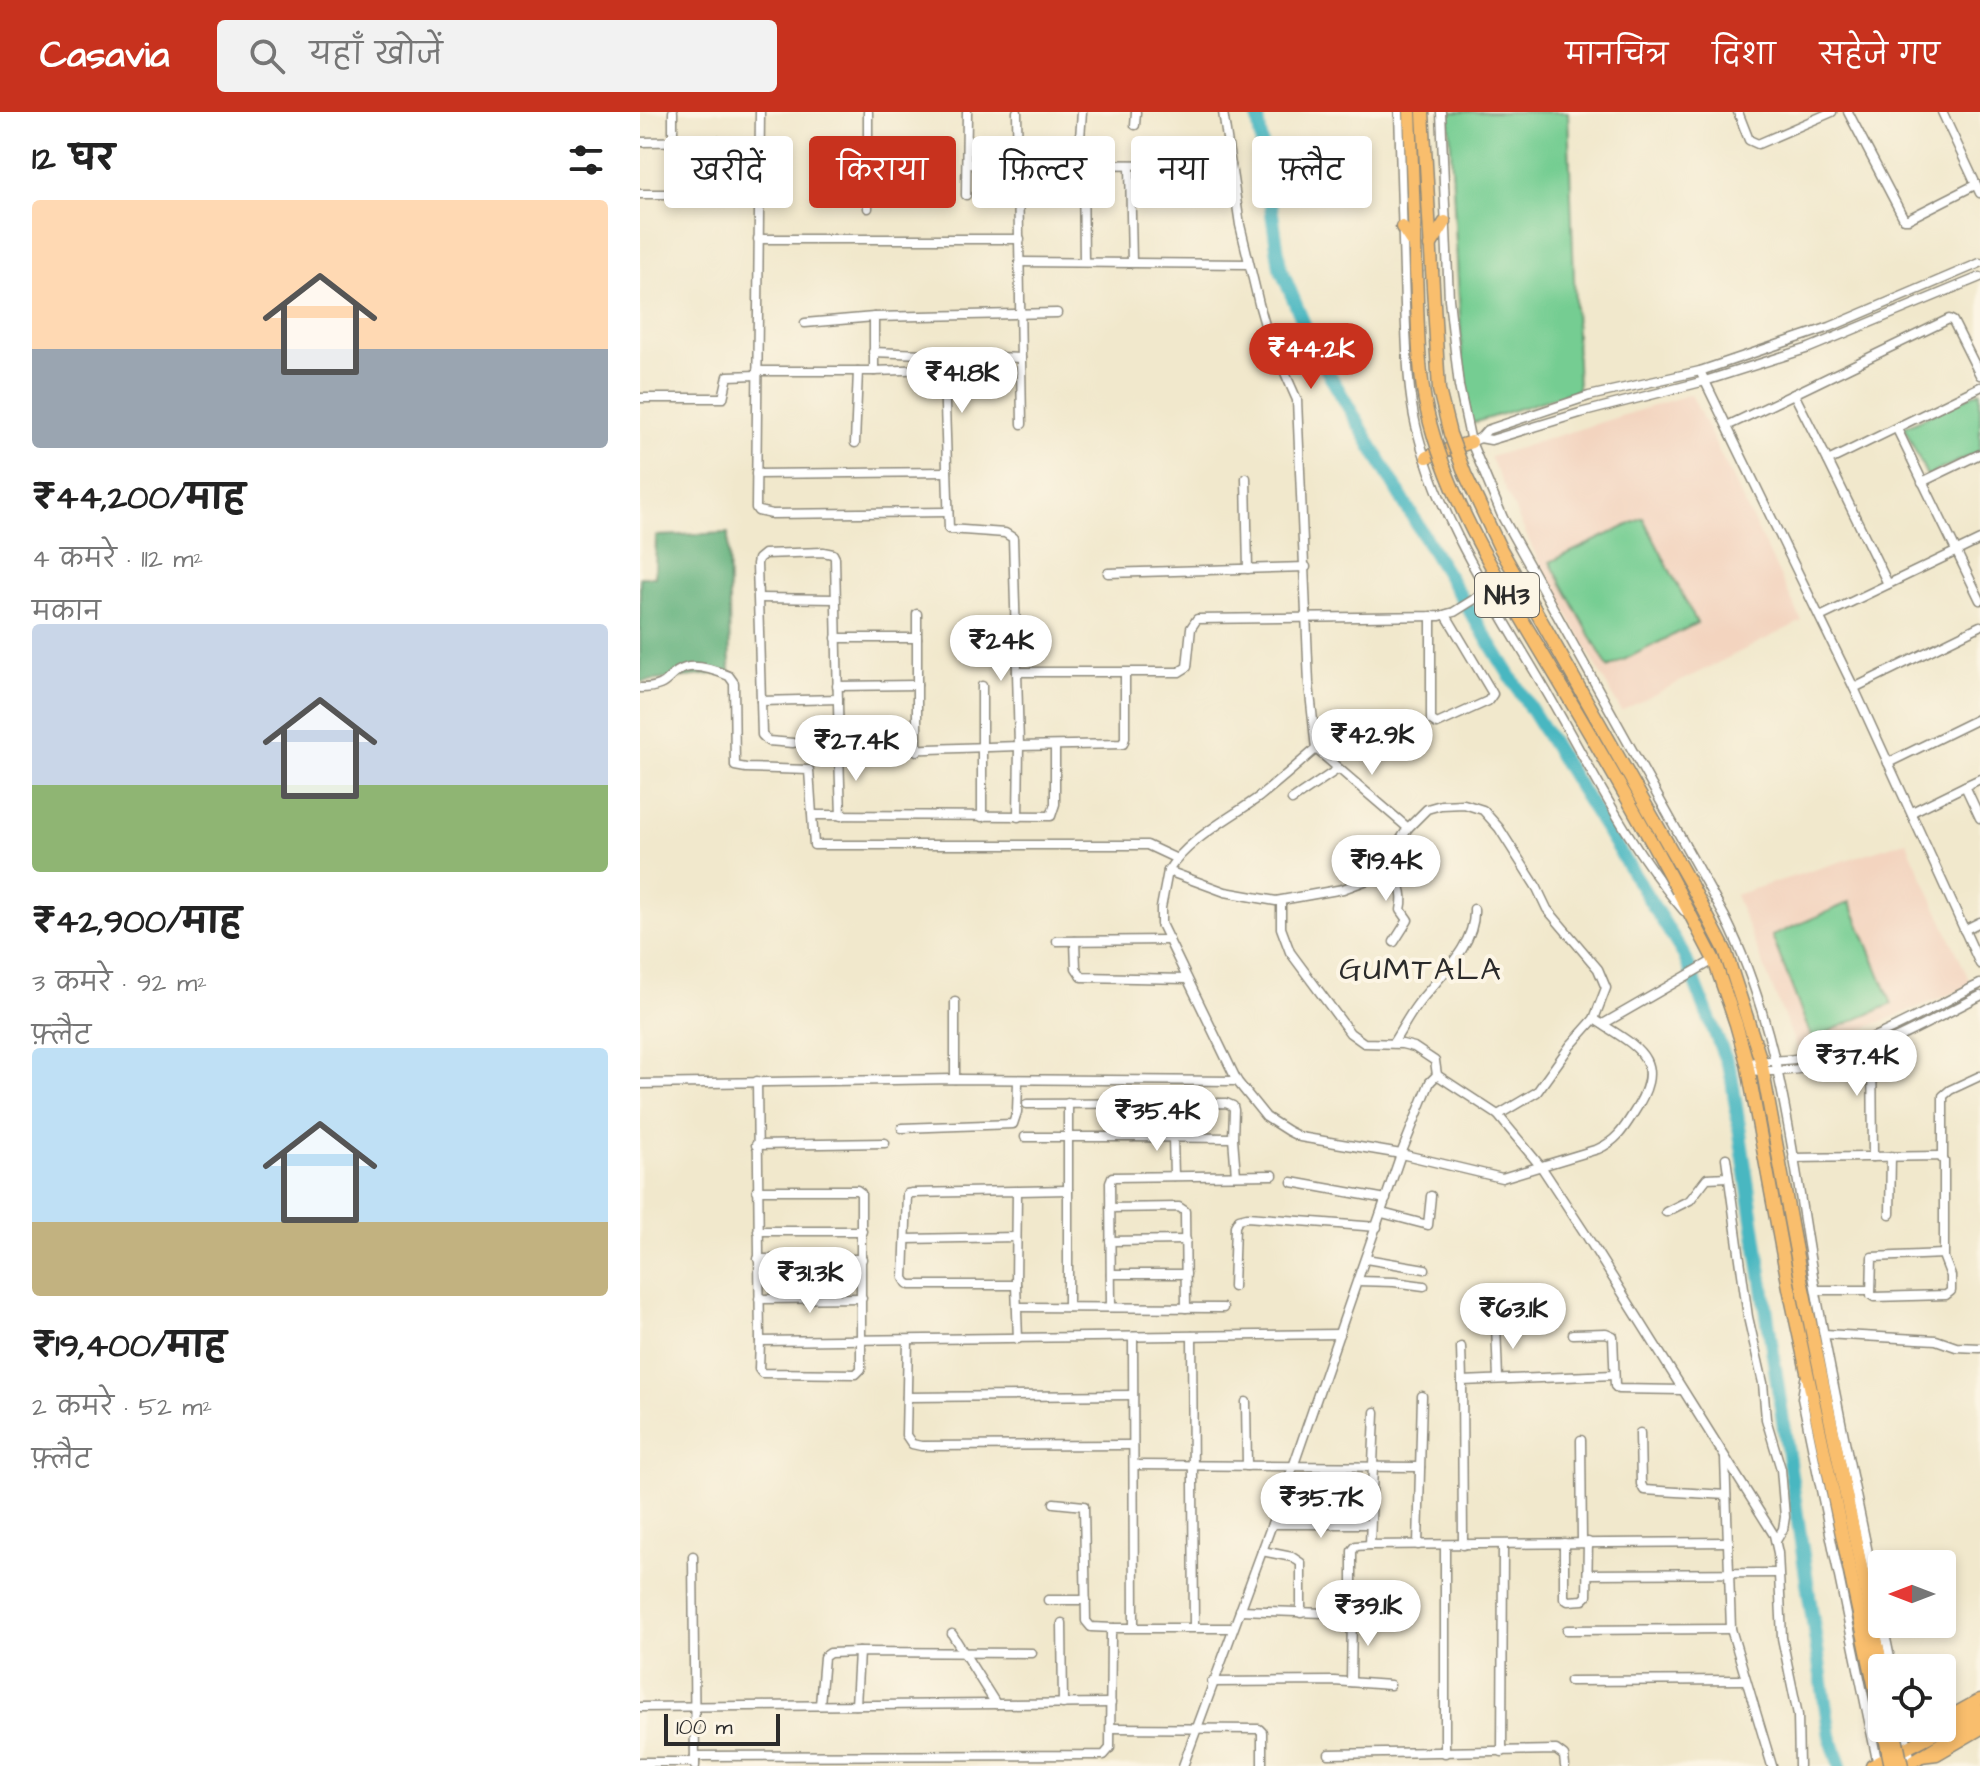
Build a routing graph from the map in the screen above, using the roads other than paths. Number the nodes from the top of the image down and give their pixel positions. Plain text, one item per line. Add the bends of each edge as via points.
1 (673, 112) edge
2 (760, 112) edge
3 (868, 112) edge
4 (967, 112) edge
5 (1017, 112) edge
6 (1082, 112) edge
7 (1136, 112) edge
8 (1223, 112) edge
9 (1399, 112) edge
10 (1410, 112) edge
11 (1423, 112) edge
12 (1441, 112) edge
13 (1738, 112) edge
14 (1832, 112) edge
15 (1848, 112) edge
16 (1942, 112) edge
17 (1135, 125) dead end
18 (673, 136) edge
19 (868, 136) edge
20 (1017, 136) edge
21 (1080, 136) edge
22 (1227, 136) edge
23 (664, 141) edge
24 (640, 142) edge
25 (967, 164) junction
26 (972, 164) edge
27 (1115, 166) edge
28 (1130, 166) joint
29 (1978, 189) edge
30 (640, 194) edge
31 (664, 194) edge
32 (966, 195) dead end
33 (1236, 198) edge
34 (1019, 208) edge
35 (1083, 208) edge
36 (1445, 222) junction
37 (1402, 227) junction
38 (758, 239) junction
39 (1020, 239) junction
40 (1430, 246) junction
41 (1416, 248) junction
42 (1020, 262) junction
43 (1084, 262) junction
44 (1132, 263) junction
45 (1980, 263) edge
46 (1249, 264) junction
47 (1980, 277) edge
48 (1021, 313) junction
49 (1057, 313) dead end
50 (874, 317) junction
51 (805, 323) dead end
52 (873, 352) junction
53 (1021, 358) junction
54 (858, 371) junction
55 (874, 371) junction
56 (1700, 371) junction
57 (757, 373) junction
58 (1980, 375) edge
59 (1705, 381) junction
60 (1980, 387) edge
61 (1794, 394) junction
62 (640, 398) edge
63 (1022, 424) dead end
64 (1727, 426) junction
65 (1897, 429) junction
66 (1476, 440) junction
67 (855, 443) dead end
68 (1980, 454) edge
69 (1427, 457) junction
70 (1828, 461) junction
71 (947, 472) junction
72 (756, 474) junction
73 (1246, 478) dead end
74 (1922, 482) junction
75 (947, 512) junction
76 (1980, 540) edge
77 (1955, 552) junction
78 (1306, 567) junction
79 (1248, 569) junction
80 (1108, 573) dead end
81 (1888, 584) junction
82 (1489, 590) junction
83 (759, 598) junction
84 (835, 599) junction
85 (1980, 600) edge
86 (917, 614) dead end
87 (1450, 614) junction
88 (1308, 616) junction
89 (1431, 616) junction
90 (1820, 617) junction
91 (1980, 626) edge
92 (836, 638) junction
93 (917, 638) junction
94 (1017, 672) junction
95 (1125, 673) junction
96 (917, 685) junction
97 (837, 686) junction
98 (982, 686) dead end
99 (640, 688) edge
100 (1854, 688) junction
101 (838, 699) junction
102 (761, 701) junction
103 (1980, 718) edge
104 (793, 743) dead end
105 (1019, 746) junction
106 (1055, 746) junction
107 (982, 749) junction
108 (1316, 749) junction
109 (917, 751) junction
110 (839, 752) junction
111 (1888, 763) junction
112 (1338, 769) junction
113 (1980, 779) edge
114 (1965, 786) junction
115 (1292, 800) dead end
116 (1912, 812) junction
117 (816, 815) dead end
118 (841, 816) junction
119 (982, 817) junction
120 (1018, 817) junction
121 (1980, 818) edge
122 (1408, 828) junction
123 (1177, 859) junction
124 (1384, 865) junction
125 (1168, 871) junction
126 (1281, 901) junction
127 (1474, 909) dead end
128 (1980, 922) edge
129 (1698, 927) junction
130 (1964, 930) junction
131 (1169, 940) junction
132 (1057, 941) dead end
133 (1075, 941) junction
134 (1394, 942) dead end
135 (1714, 960) junction
136 (1980, 964) edge
137 (1187, 979) junction
138 (1980, 984) edge
139 (1980, 996) edge
140 (955, 1002) dead end
141 (1599, 1021) junction
142 (1871, 1038) junction
143 (1393, 1043) junction
144 (1873, 1049) junction
145 (1775, 1060) junction
146 (1748, 1066) junction
147 (1761, 1066) junction
148 (1777, 1072) junction
149 (1437, 1075) junction
150 (1980, 1076) edge
151 (955, 1079) junction
152 (757, 1081) junction
153 (1237, 1081) junction
154 (1018, 1082) junction
155 (640, 1084) edge
156 (1068, 1103) junction
157 (1132, 1103) junction
158 (1027, 1104) dead end
159 (1498, 1115) junction
160 (902, 1128) dead end
161 (1025, 1137) dead end
162 (1132, 1137) junction
163 (1173, 1137) junction
164 (1068, 1138) junction
165 (1233, 1138) junction
166 (885, 1143) dead end
167 (756, 1145) junction
168 (1401, 1154) junction
169 (1891, 1156) junction
170 (1873, 1157) junction
171 (1726, 1158) dead end
172 (1793, 1158) junction
173 (1943, 1158) junction
174 (1542, 1168) junction
175 (1236, 1175) junction
176 (1273, 1175) dead end
177 (1174, 1176) junction
178 (1728, 1177) junction
179 (1292, 1182) dead end
180 (757, 1190) junction
181 (1068, 1190) junction
182 (1017, 1191) junction
183 (1431, 1196) dead end
184 (1386, 1199) junction
185 (1110, 1208) junction
186 (1666, 1212) dead end
187 (1382, 1213) junction
188 (1890, 1214) dead end
189 (1377, 1227) junction
190 (758, 1231) junction
191 (862, 1231) junction
192 (1016, 1237) junction
193 (906, 1239) junction
194 (1186, 1240) junction
195 (1110, 1241) junction
196 (1944, 1254) junction
197 (758, 1259) junction
198 (862, 1259) junction
199 (1366, 1259) junction
200 (1425, 1269) dead end
201 (1111, 1274) junction
202 (1186, 1274) junction
203 (1358, 1281) junction
204 (1016, 1285) junction
205 (1424, 1286) dead end
206 (1233, 1287) dead end
207 (1816, 1290) junction
208 (1871, 1290) junction
209 (862, 1298) junction
210 (759, 1299) junction
211 (1017, 1307) junction
212 (1068, 1307) junction
213 (1111, 1307) junction
214 (1186, 1308) junction
215 (1223, 1308) dead end
216 (1496, 1324) dead end
217 (1339, 1334) junction
218 (1573, 1334) dead end
219 (1824, 1334) junction
220 (1192, 1336) junction
221 (1133, 1338) junction
222 (1018, 1339) junction
223 (862, 1340) junction
224 (908, 1340) junction
225 (760, 1341) junction
226 (1461, 1347) dead end
227 (1980, 1348) edge
228 (1824, 1356) junction
229 (1807, 1369) junction
230 (1614, 1375) junction
231 (1498, 1379) junction
232 (1462, 1381) junction
233 (1682, 1390) junction
234 (1133, 1395) junction
235 (1422, 1396) dead end
236 (907, 1397) junction
237 (1246, 1402) dead end
238 (1375, 1412) dead end
239 (1640, 1433) dead end
240 (1581, 1440) dead end
241 (1133, 1445) junction
242 (1725, 1458) junction
243 (1134, 1465) junction
244 (1373, 1465) junction
245 (1192, 1466) junction
246 (1247, 1466) junction
247 (1293, 1467) junction
248 (1420, 1467) junction
249 (1726, 1495) junction
250 (1054, 1503) dead end
251 (1272, 1524) junction
252 (1370, 1524) junction
253 (1776, 1541) junction
254 (1585, 1542) junction
255 (1729, 1542) junction
256 (1564, 1543) junction
257 (1370, 1545) junction
258 (1418, 1545) junction
259 (1445, 1545) junction
260 (1463, 1545) junction
261 (1503, 1545) junction
262 (1262, 1551) junction
263 (693, 1556) dead end
264 (1868, 1558) edge
265 (1778, 1573) junction
266 (1588, 1574) junction
267 (1729, 1574) junction
268 (1048, 1600) dead end
269 (1086, 1600) junction
270 (1240, 1610) junction
271 (1301, 1613) junction
272 (1352, 1614) junction
273 (1062, 1623) dead end
274 (1134, 1626) junction
275 (1194, 1627) junction
276 (1114, 1628) junction
277 (1233, 1628) junction
278 (1731, 1629) junction
279 (1567, 1630) dead end
280 (952, 1634) dead end
281 (859, 1652) junction
282 (964, 1653) junction
283 (1032, 1653) dead end
284 (1879, 1654) edge
285 (1868, 1655) edge
286 (1745, 1680) junction
287 (1570, 1681) dead end
288 (1212, 1682) junction
289 (1351, 1682) junction
290 (1390, 1685) dead end
291 (1980, 1699) edge
292 (1111, 1703) junction
293 (996, 1704) junction
294 (1063, 1704) junction
295 (820, 1705) junction
296 (856, 1705) junction
297 (695, 1706) junction
298 (640, 1707) edge
299 (1980, 1710) edge
300 (1956, 1712) edge
301 (1980, 1720) edge
302 (1196, 1727) junction
303 (1111, 1728) junction
304 (1980, 1730) edge
305 (1882, 1742) edge
306 (1502, 1752) junction
307 (1445, 1753) junction
308 (1329, 1754) dead end
309 (1911, 1759) edge
310 (695, 1761) edge
311 (881, 1761) edge
312 (640, 1762) edge
313 (1880, 1765) edge
314 (1183, 1766) edge
315 (1262, 1766) edge
316 (1565, 1766) edge
317 (1772, 1766) edge
318 (1799, 1766) edge

1 - 18 street
2 - 38 street
3 - 19 street
4 - 25 street
5 - 20 street
6 - 21 street
7 - 17 street
8 - 22 street
9 - 37 street
10 - 41 highway, NH3
11 - 40 highway, NH3
12 - 36 street
13 - 14 street via 1749,140 1758,144
15 - 29 street via 1904,219
16 - 29 street
23 - 24 street
25 - 26 street
25 - 32 street
27 - 28 street
28 - 44 street
30 - 31 street
33 - 46 street
34 - 39 street
35 - 43 street
36 - 40 highway
36 - 66 street via 1459,386
37 - 41 highway
37 - 69 street via 1408,368 1416,426
38 - 39 street
38 - 57 street
39 - 42 street
40 - 147 highway, NH3, bridge via 1439,390 1465,474 1499,546 1711,921 1734,975
41 - 129 highway, NH3, bridge via 1426,408 1452,486 1500,582
42 - 43 street
42 - 48 street
43 - 44 street
44 - 46 street
45 - 56 street via 1830,327
46 - 78 street via 1267,332 1297,400
47 - 59 street via 1809,348
48 - 49 street
48 - 50 street
48 - 53 street
50 - 51 street
50 - 52 street
52 - 53 street
52 - 55 street
53 - 63 street
54 - 55 street
54 - 57 street
54 - 67 street
55 - 71 street via 932,369 944,374
56 - 59 street
56 - 66 street via 1589,396 1487,430
57 - 62 street via 728,376 723,398
57 - 72 street
58 - 61 street via 1949,319
59 - 64 street
59 - 66 street
60 - 65 street
61 - 64 street
61 - 70 street
64 - 90 street
65 - 70 street
65 - 74 street
66 - 69 highway
66 - 145 street via 1503,518 1737,942
68 - 74 street
69 - 82 street via 1447,514
70 - 81 street
71 - 72 street
71 - 75 street
72 - 75 street via 756,508 763,513
73 - 79 street
74 - 77 street
75 - 94 street via 952,531 1005,533 1013,538
76 - 77 street
77 - 81 street
77 - 85 street
78 - 79 street
78 - 88 street
79 - 80 street
81 - 90 street
82 - 87 street
82 - 129 street via 1628,833 1660,883
83 - 84 street
83 - 84 street via 761,555 823,552 835,558
83 - 102 street
84 - 92 street
86 - 93 street
87 - 89 street
87 - 89 street via 1493,694 1437,724 1431,720
88 - 89 street
88 - 95 street via 1197,619 1184,671
88 - 108 street
90 - 100 street
91 - 100 street
92 - 93 street
92 - 97 street
93 - 96 street
94 - 95 street
94 - 105 street
95 - 106 street via 1125,742
96 - 97 street
96 - 109 street
97 - 101 street
98 - 107 street
99 - 123 street via 661,686 691,667 729,676 734,683 735,766 809,770 814,845 1147,845
100 - 111 street
101 - 102 street
101 - 110 street
102 - 104 street via 763,738
103 - 111 street
105 - 106 street
105 - 107 street
105 - 120 street
106 - 120 street via 1053,814
107 - 109 street
107 - 119 street
108 - 112 street
108 - 123 street
109 - 110 street
110 - 118 street
111 - 116 street
112 - 115 street
112 - 122 street
113 - 114 street
114 - 116 street
114 - 121 street
116 - 130 street
117 - 118 street
118 - 119 street
119 - 120 street
122 - 124 street
122 - 141 street via 1427,809 1441,805 1464,804 1490,817 1547,909 1603,978
123 - 125 street
124 - 126 street via 1357,884
124 - 134 street via 1401,888 1401,910 1408,922
125 - 126 street via 1225,892
125 - 131 street via 1160,920
126 - 143 street via 1281,928 1290,952 1341,1023 1364,1043
127 - 143 street via 1471,932
128 - 130 street
129 - 135 highway, NH3
130 - 136 street
131 - 133 street
131 - 137 street
132 - 133 street
133 - 137 street via 1076,971 1082,977
135 - 141 street
135 - 146 highway, NH3
137 - 153 street
138 - 142 street
139 - 144 street
140 - 151 street
141 - 159 street via 1570,1046 1537,1092
141 - 174 street via 1643,1054 1650,1083 1613,1141
142 - 144 street
142 - 145 street via 1812,1057
143 - 149 street via 1422,1051 1435,1061
144 - 148 street via 1822,1067
144 - 170 street
145 - 147 street
145 - 148 street
146 - 147 street
146 - 229 highway, NH3
147 - 148 street
147 - 228 highway, NH3
148 - 172 street
149 - 159 street
149 - 168 street
150 - 173 street via 1943,1096
151 - 152 street
151 - 154 street
152 - 155 street
152 - 167 street
153 - 154 street
153 - 168 street via 1266,1117 1300,1137
154 - 160 street via 1013,1124
156 - 157 street
156 - 158 street
156 - 164 street
157 - 162 street
157 - 165 street via 1230,1104
159 - 174 street
161 - 164 street
162 - 163 street
162 - 164 street
163 - 165 street
163 - 177 street
164 - 181 street
165 - 175 street
166 - 167 street
167 - 180 street
168 - 174 street via 1502,1178
168 - 184 street
169 - 170 street
169 - 173 street
169 - 188 street
170 - 172 street
171 - 178 street
172 - 207 street
173 - 196 street
174 - 233 street
175 - 176 street
175 - 177 street
177 - 185 street via 1112,1177
178 - 186 street via 1707,1178 1690,1200
178 - 253 street via 1766,1419 1781,1469 1785,1517
179 - 184 street
180 - 190 street
180 - 191 street via 859,1191
181 - 182 street
181 - 212 street
182 - 192 street
182 - 193 street via 909,1194
183 - 187 street via 1428,1225
184 - 187 street
185 - 194 street via 1182,1208
185 - 195 street
187 - 189 street
189 - 199 street
189 - 206 street via 1239,1219
190 - 191 street
190 - 197 street
191 - 198 street
192 - 193 street
192 - 204 street
193 - 204 street via 904,1278 909,1284
194 - 195 street
194 - 202 street
195 - 201 street
196 - 208 street via 1872,1257
196 - 208 street via 1951,1276 1948,1294 1874,1297
197 - 198 street
197 - 210 street
198 - 209 street
199 - 200 street
199 - 203 street
201 - 202 street
201 - 213 street
202 - 214 street
203 - 205 street
203 - 217 street
204 - 211 street
207 - 208 street
207 - 219 street
209 - 210 street
209 - 223 street
210 - 225 street
211 - 212 street
211 - 222 street
212 - 213 street
213 - 214 street
214 - 215 street
216 - 231 street
217 - 220 street
217 - 247 street
218 - 230 street via 1613,1336
219 - 227 street via 1936,1340
219 - 228 street
220 - 221 street
220 - 245 street
221 - 222 street
221 - 234 street
222 - 224 street
223 - 224 street
223 - 225 street
223 - 225 street via 861,1369 856,1374 760,1373
224 - 236 street
226 - 232 street
228 - 264 street
228 - 284 highway, NH3 via 1825,1386
229 - 285 highway, NH3
229 - 313 street via 1802,1398
230 - 231 street
230 - 233 street via 1620,1390
231 - 232 street
232 - 260 street
233 - 242 street
234 - 236 street
234 - 241 street
235 - 248 street
236 - 241 street via 906,1435 917,1446
237 - 246 street
238 - 244 street
239 - 249 street via 1644,1490
240 - 254 street
241 - 243 street
242 - 249 street
242 - 253 street
243 - 245 street
243 - 274 street
244 - 247 street
244 - 248 street
244 - 252 street
245 - 246 street
245 - 275 street
246 - 247 street
247 - 251 street
248 - 258 street
249 - 255 street
250 - 269 street via 1085,1507
251 - 252 street
251 - 262 street
252 - 257 street
253 - 265 street
254 - 255 street
254 - 256 street
254 - 266 street
255 - 267 street
256 - 261 street
256 - 266 street via 1565,1599 1586,1599
257 - 258 street
257 - 272 street via 1352,1551
258 - 259 street
259 - 260 street
259 - 307 street
260 - 261 street
261 - 306 street
262 - 270 street
262 - 271 street via 1301,1563
263 - 297 street
265 - 267 street
265 - 318 street via 1782,1638 1798,1715
266 - 267 street
267 - 278 street
268 - 269 street
269 - 276 street via 1088,1626
270 - 271 street
270 - 277 street
271 - 272 street
272 - 289 street
273 - 294 street
274 - 275 street
274 - 276 street
275 - 277 street
276 - 292 street
277 - 288 street
278 - 279 street
278 - 286 street
280 - 282 street
281 - 282 street
281 - 295 street via 824,1657
281 - 296 street
282 - 283 street
282 - 293 street
286 - 287 street
286 - 317 street
288 - 289 street
288 - 302 street
289 - 290 street
291 - 300 main road
292 - 294 street
292 - 303 street
293 - 294 street
293 - 296 street
295 - 296 street
295 - 297 street
297 - 298 street
297 - 310 street
299 - 309 highway
301 - 309 highway
302 - 303 street
302 - 314 street
302 - 315 street via 1261,1730
303 - 311 street via 1104,1755
304 - 309 main road via 1937,1755
305 - 313 highway, bridge
306 - 307 street
306 - 316 street via 1559,1751
307 - 308 street
309 - 313 highway
310 - 311 street
310 - 312 street

